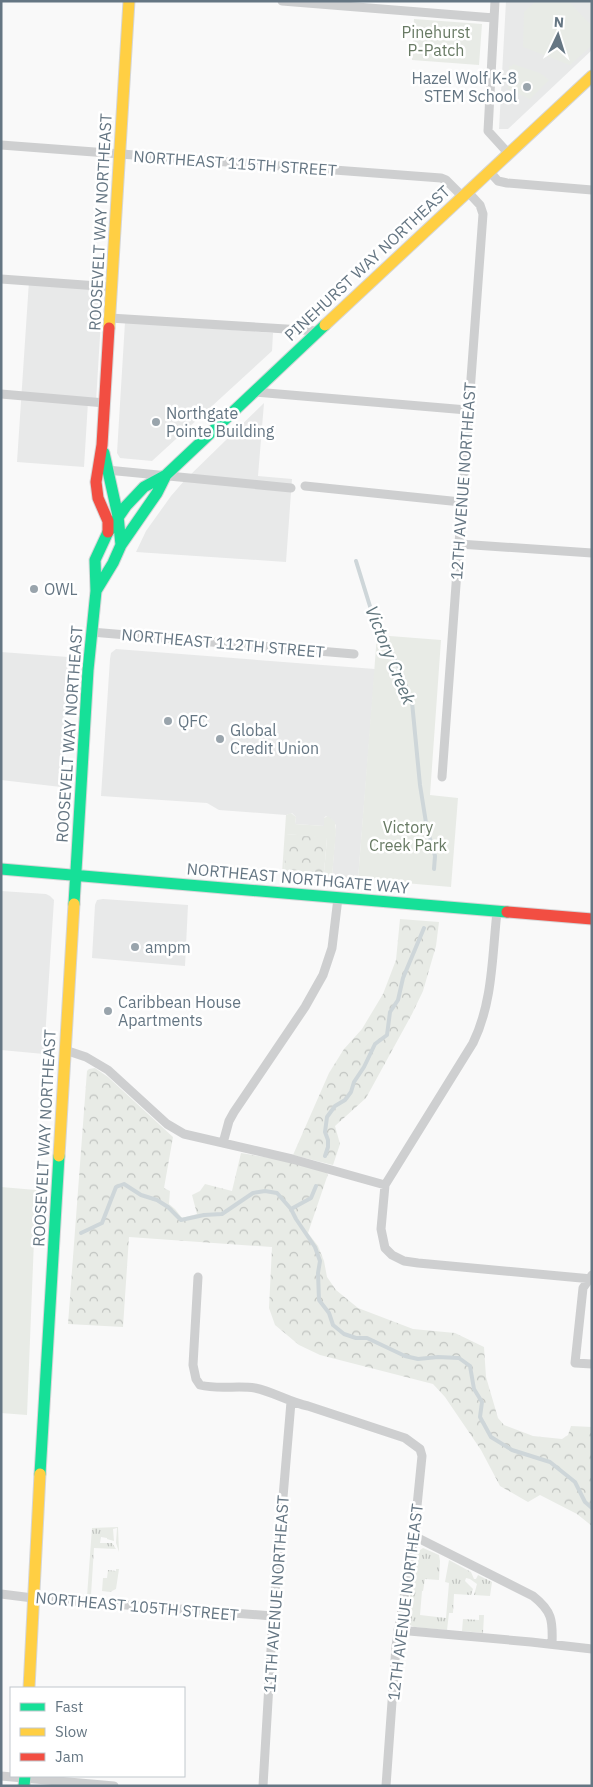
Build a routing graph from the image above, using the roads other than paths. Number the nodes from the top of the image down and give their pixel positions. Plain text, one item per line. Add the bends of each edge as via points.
1 (129, 1) edge
2 (282, 1) edge
3 (495, 1) edge
4 (494, 18) junction
5 (592, 76) edge
6 (1, 145) edge
7 (508, 153) junction
8 (120, 154) junction
9 (488, 171) junction
10 (592, 190) edge
11 (465, 194) junction
12 (1, 279) edge
13 (112, 287) junction
14 (110, 318) junction
15 (318, 332) junction
16 (256, 392) junction
17 (1, 394) edge
18 (105, 403) junction
19 (467, 410) junction
20 (102, 445) junction
21 (107, 470) junction
22 (166, 474) junction
23 (306, 486) dead end
24 (291, 488) dead end
25 (461, 502) junction
26 (118, 516) junction
27 (108, 532) junction
28 (459, 544) junction
29 (121, 545) junction
30 (592, 553) edge
31 (96, 591) junction
32 (91, 632) junction
33 (354, 654) dead end
34 (442, 777) dead end
35 (1, 869) edge
36 (76, 875) junction
37 (338, 898) junction
38 (497, 912) junction
39 (592, 919) edge
40 (65, 1050) junction
41 (223, 1143) junction
42 (385, 1185) junction
43 (198, 1277) dead end
44 (591, 1278) edge
45 (592, 1364) edge
46 (291, 1402) junction
47 (414, 1536) junction
48 (1, 1594) edge
49 (33, 1598) junction
50 (273, 1616) junction
51 (398, 1630) junction
52 (552, 1644) junction
53 (592, 1649) edge
54 (29, 1687) edge
55 (1, 1776) edge
56 (24, 1780) edge
57 (114, 1786) edge
58 (264, 1786) edge
59 (386, 1786) edge

1 - 8 main road, ROOSEVELT WAY NORTHEAST
2 - 4 street
3 - 4 street
4 - 7 street via 488,131
5 - 7 main road, PINEHURST WAY NORTHEAST
6 - 8 street, NORTHEAST 115TH STREET
7 - 9 main road, PINEHURST WAY NORTHEAST
8 - 11 street, NORTHEAST 115TH STREET via 441,178
8 - 13 main road, ROOSEVELT WAY NORTHEAST
9 - 10 street via 498,181 507,183
9 - 11 main road, PINEHURST WAY NORTHEAST
11 - 15 main road, PINEHURST WAY NORTHEAST
11 - 19 street, 12TH AVENUE NORTHEAST via 480,205 482,214
12 - 13 street
13 - 14 main road, ROOSEVELT WAY NORTHEAST
14 - 15 street
14 - 18 main road, ROOSEVELT WAY NORTHEAST
15 - 16 main road, PINEHURST WAY NORTHEAST
16 - 19 street
16 - 22 main road, PINEHURST WAY NORTHEAST
17 - 18 street
18 - 20 main road, ROOSEVELT WAY NORTHEAST
19 - 25 street, 12TH AVENUE NORTHEAST
20 - 21 main road, ROOSEVELT WAY NORTHEAST
20 - 27 main road, ROOSEVELT WAY NORTHEAST via 97,490
21 - 22 street
21 - 26 main road, ROOSEVELT WAY NORTHEAST
22 - 24 street
22 - 26 main road, PINEHURST WAY NORTHEAST via 144,487
22 - 29 main road, PINEHURST WAY NORTHEAST via 157,493
23 - 25 street
25 - 28 street, 12TH AVENUE NORTHEAST
26 - 27 main road, ROOSEVELT WAY NORTHEAST
26 - 29 main road, ROOSEVELT WAY NORTHEAST
27 - 31 main road, ROOSEVELT WAY NORTHEAST via 95,560
28 - 30 street
28 - 34 street, 12TH AVENUE NORTHEAST
29 - 31 main road, ROOSEVELT WAY NORTHEAST
31 - 32 main road, ROOSEVELT WAY NORTHEAST
32 - 33 street, NORTHEAST 112TH STREET
32 - 36 main road, ROOSEVELT WAY NORTHEAST
35 - 36 main road, NORTHEAST NORTHGATE WAY
36 - 37 main road, NORTHEAST NORTHGATE WAY
36 - 40 main road, ROOSEVELT WAY NORTHEAST
37 - 38 main road, NORTHEAST NORTHGATE WAY
37 - 41 street via 332,948 323,975 234,1112
38 - 39 main road, NORTHEAST NORTHGATE WAY
38 - 42 street via 491,976 476,1036
40 - 41 street via 86,1057 108,1070 175,1129
40 - 49 main road, ROOSEVELT WAY NORTHEAST
41 - 42 street
42 - 44 street via 382,1240 392,1255 404,1261
43 - 46 street via 193,1365 200,1385 252,1388
44 - 45 street via 583,1288 575,1363
46 - 47 street, 12TH AVENUE NORTHEAST via 405,1438 420,1449
46 - 50 street, 11TH AVENUE NORTHEAST
47 - 51 street, 12TH AVENUE NORTHEAST
47 - 52 street via 508,1583 546,1606 551,1617
48 - 49 street, NORTHEAST 105TH STREET
49 - 50 street, NORTHEAST 105TH STREET
49 - 54 main road, ROOSEVELT WAY NORTHEAST
50 - 58 street, 11TH AVENUE NORTHEAST
51 - 52 street
51 - 59 street, 12TH AVENUE NORTHEAST
52 - 53 street
55 - 56 street
56 - 57 street

